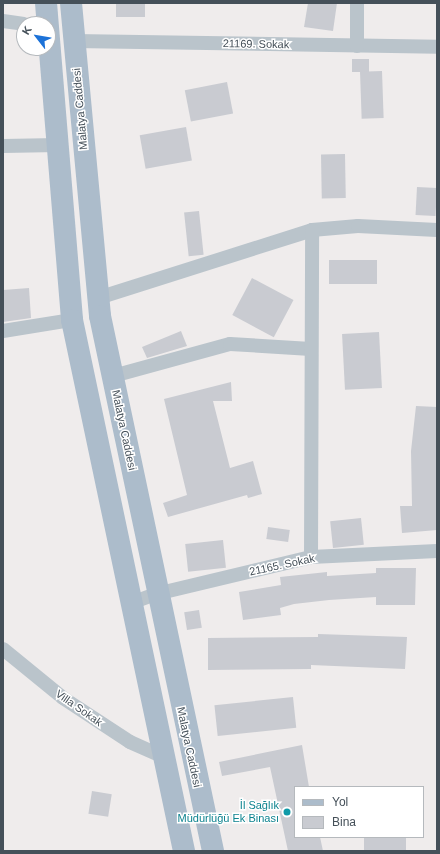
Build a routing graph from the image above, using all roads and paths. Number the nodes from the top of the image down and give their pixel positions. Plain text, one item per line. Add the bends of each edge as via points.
1 (46, 3) edge
2 (71, 3) edge
3 (357, 3) edge
4 (47, 16) edge
5 (3, 21) edge
6 (16, 23) edge
7 (74, 40) junction
8 (357, 46) junction
9 (437, 47) edge
10 (50, 56) edge
11 (58, 145) junction
12 (3, 146) edge
13 (312, 230) junction
14 (437, 230) edge
15 (98, 298) junction
16 (72, 320) junction
17 (3, 331) edge
18 (311, 349) junction
19 (113, 376) junction
20 (437, 551) edge
21 (311, 557) junction
22 (156, 594) junction
23 (131, 603) junction
24 (3, 649) edge
25 (163, 757) junction
26 (184, 851) edge
27 (213, 851) edge

1 - 4 main road
2 - 7 main road, Malatya Caddesi
3 - 8 street
5 - 6 street
7 - 8 street, 21169. Sokak
7 - 15 main road, Malatya Caddesi
8 - 9 street, 21169. Sokak
10 - 11 main road
11 - 12 street
11 - 16 main road
13 - 14 street via 358,226
13 - 15 street
13 - 18 street
15 - 19 main road, Malatya Caddesi
16 - 17 street
16 - 23 main road
18 - 19 street via 230,344
18 - 21 street
19 - 22 main road, Malatya Caddesi
20 - 21 street, 21165. Sokak
21 - 22 street, 21165. Sokak
22 - 23 street, 21165. Sokak
22 - 27 main road, Malatya Caddesi
23 - 25 main road
24 - 25 street, Villa Sokak via 63,698 130,742
25 - 26 main road

